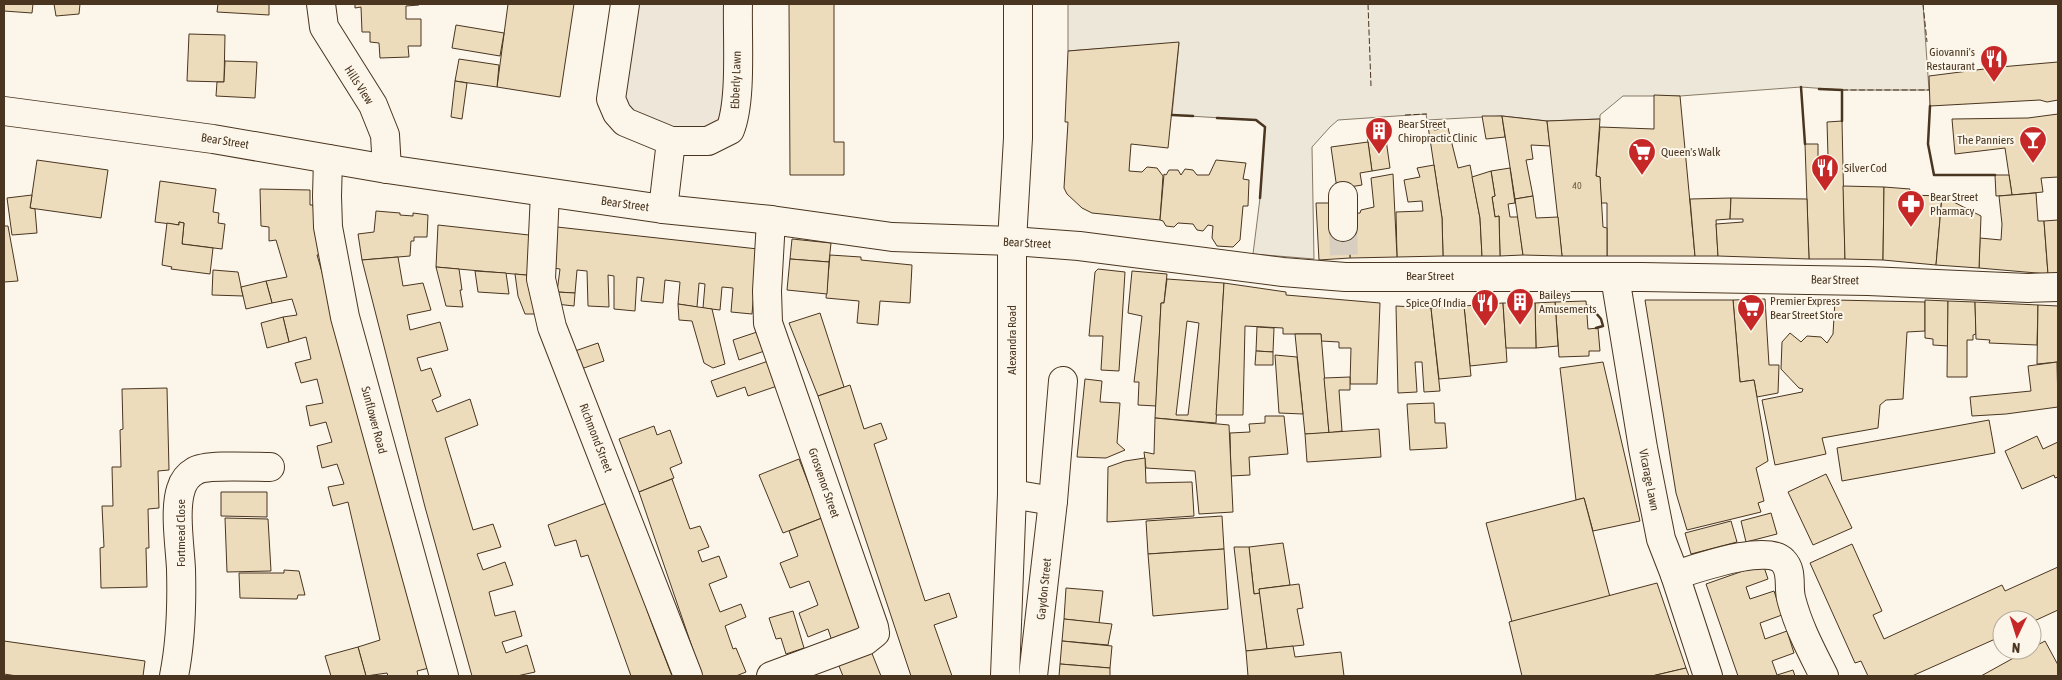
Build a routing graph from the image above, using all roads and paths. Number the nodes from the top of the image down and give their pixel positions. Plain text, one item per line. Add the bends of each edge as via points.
1 (321, 4) edge
2 (625, 4) edge
3 (738, 4) edge
4 (1018, 4) edge
5 (4, 111) edge
6 (671, 141) junction
7 (328, 159) junction
8 (387, 169) junction
9 (545, 193) junction
10 (1342, 196) dead end
11 (663, 209) junction
12 (770, 220) junction
13 (1343, 227) tunnel mouth
14 (1012, 241) junction
15 (1615, 277) junction
16 (2058, 288) edge
17 (1063, 381) dead end
18 (270, 467) dead end
19 (1012, 494) junction
20 (1052, 501) junction
21 (1675, 575) junction
22 (174, 676) edge
23 (444, 676) edge
24 (688, 676) edge
25 (771, 676) edge
26 (1005, 676) edge
27 (1033, 676) edge
28 (1708, 676) edge
29 (1824, 676) edge

1 - 8 street, Hills View via 324,28 373,105 385,135
2 - 6 street, Ebberly Lawn via 610,99 625,122
3 - 6 street, Ebberly Lawn via 737,93 730,130 708,141
4 - 14 street, Alexandra Road via 1018,138
5 - 7 street, Bear Street via 213,139
6 - 11 street
7 - 8 street, Bear Street
7 - 23 street, Sunflower Road via 328,227 345,316
8 - 9 street, Bear Street
9 - 11 street, Bear Street
9 - 24 street, Richmond Street via 541,279 552,328
10 - 13 street
11 - 12 street, Bear Street
12 - 14 street, Bear Street via 892,237
12 - 25 street, Grosvenor Street via 768,323 874,627 874,634 865,641
14 - 15 street, Bear Street via 1079,246 1283,272 1344,268
14 - 19 street, Alexandra Road
15 - 16 street, Bear Street
15 - 21 street, Vicarage Lawn via 1661,539
17 - 20 street, Gaydon Street
18 - 22 street, Fortmead Close via 201,468 189,475 180,490 180,648
19 - 20 street
19 - 26 street, Alexandra Road
20 - 27 street, Gaydon Street
21 - 28 street, Vicarage Lawn
21 - 29 street via 1761,554 1783,560 1789,572 1790,594 1800,628

